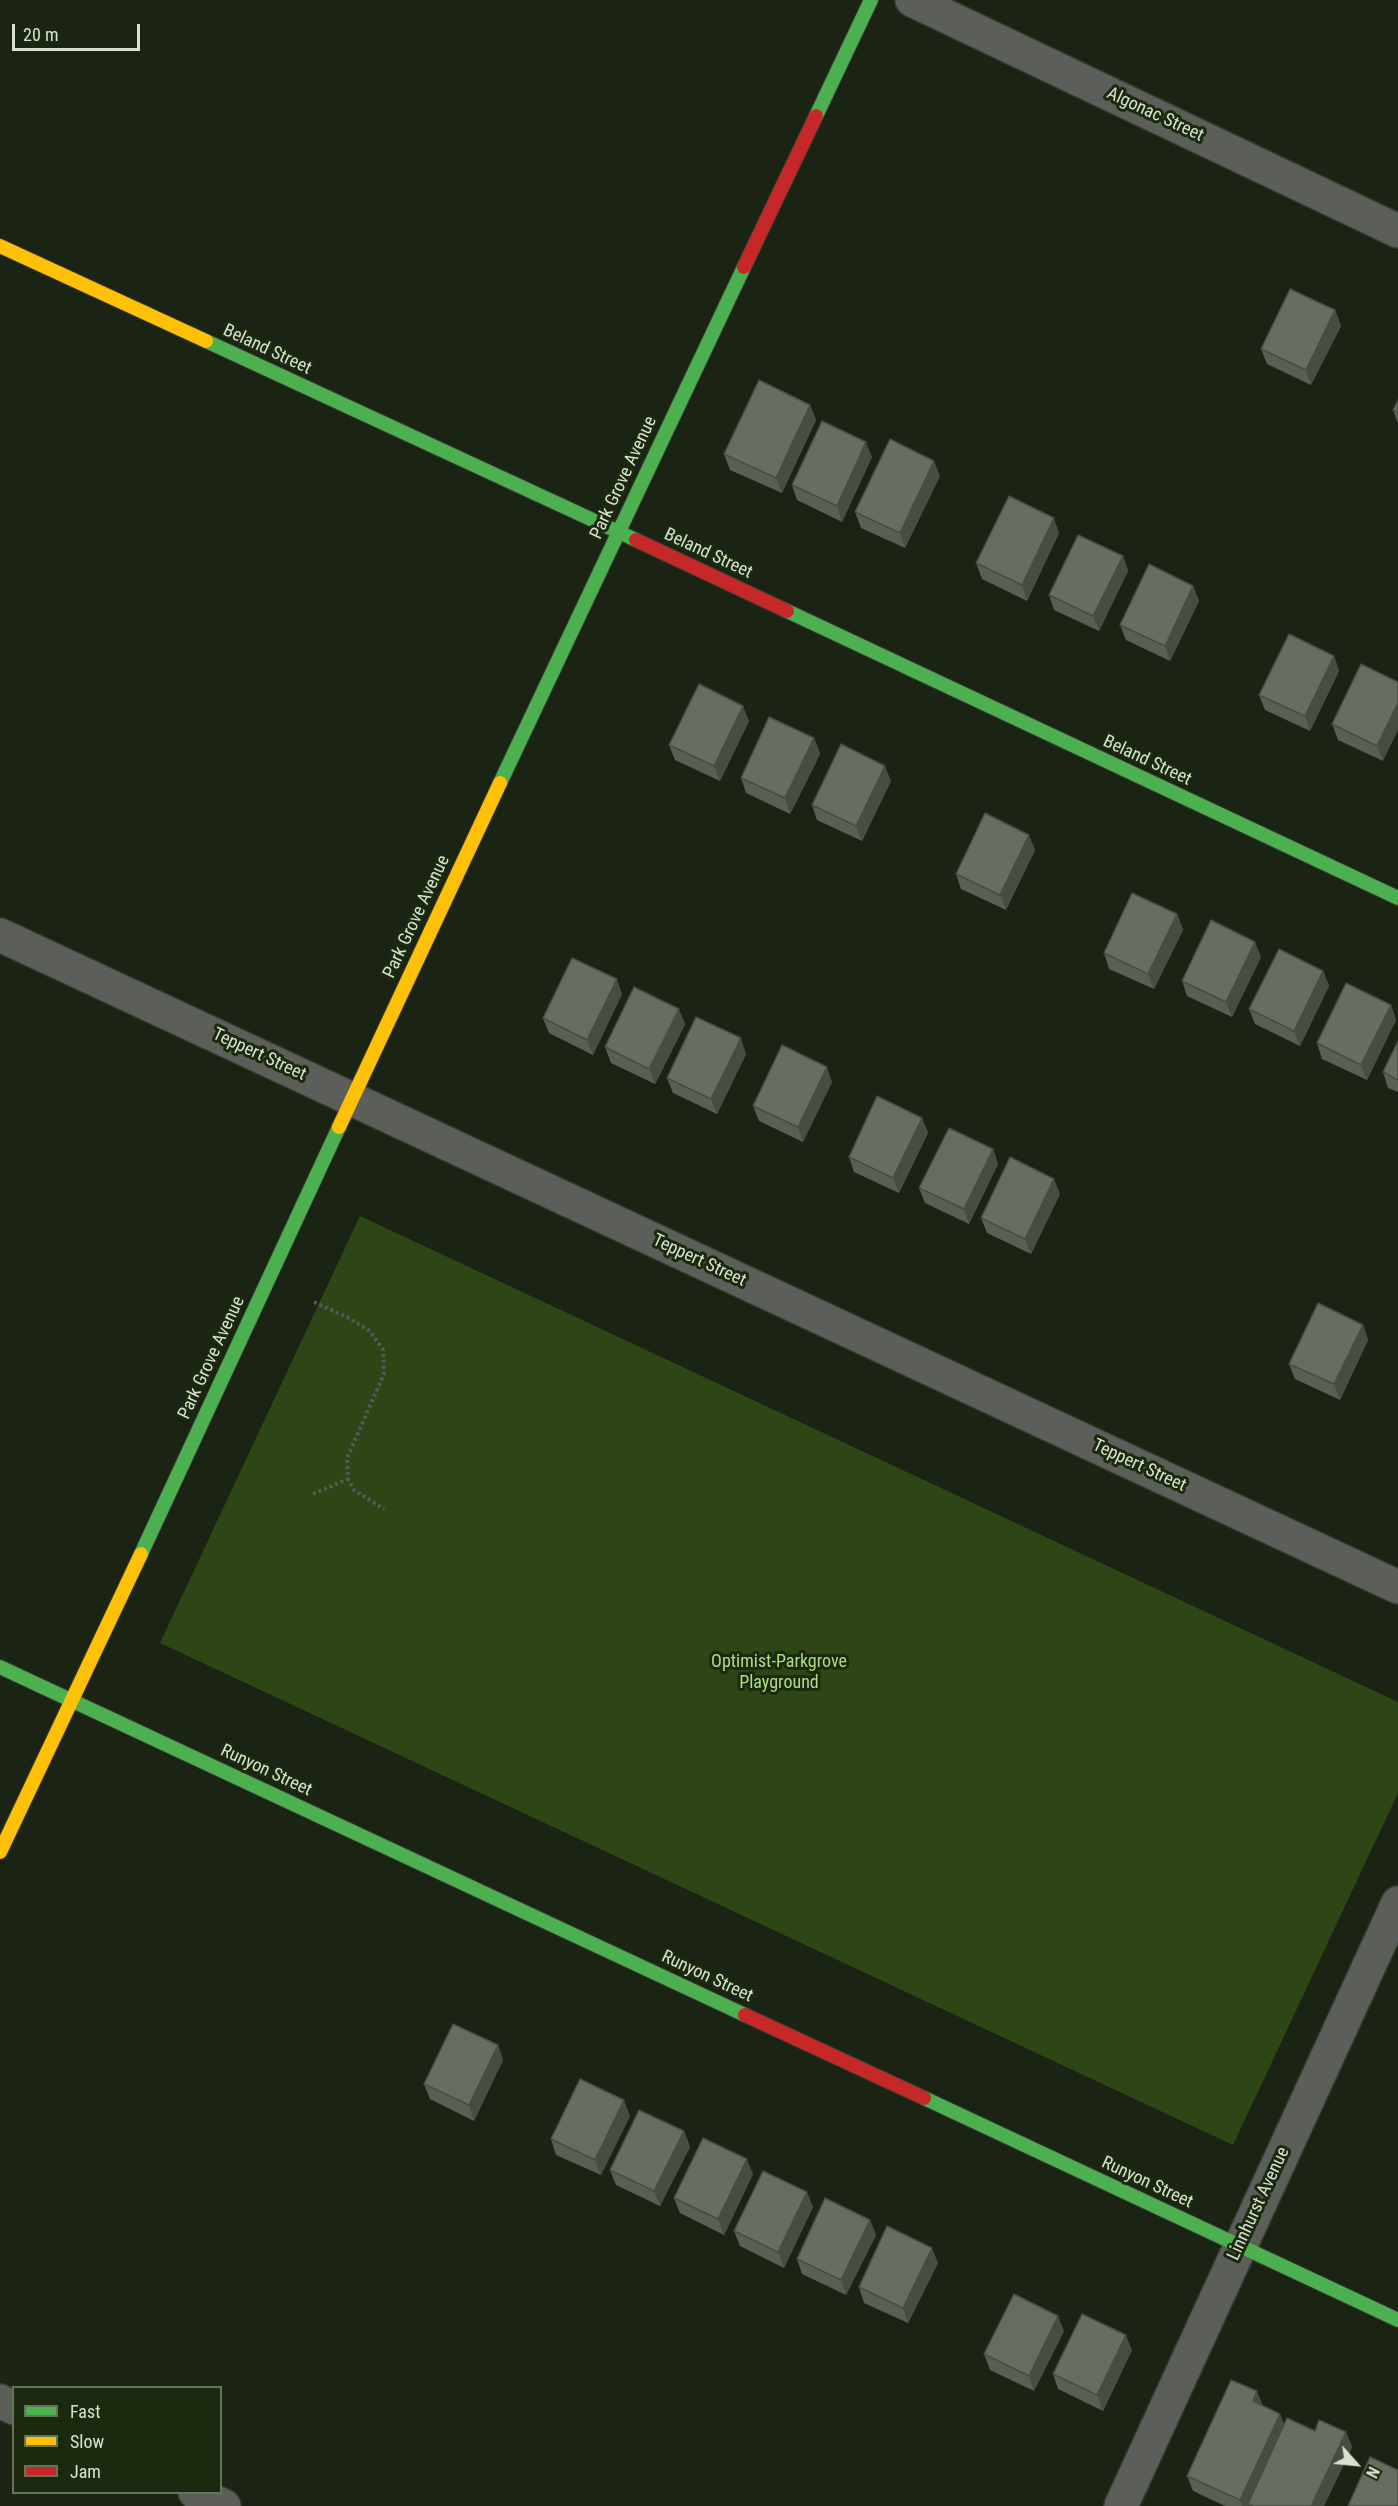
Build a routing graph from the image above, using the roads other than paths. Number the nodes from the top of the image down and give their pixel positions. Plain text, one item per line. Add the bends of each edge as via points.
1 (871, 0) edge
2 (912, 0) edge
3 (1398, 231) edge
4 (0, 246) edge
5 (618, 532) junction
6 (1398, 898) edge
7 (0, 935) edge
8 (352, 1098) junction
9 (1398, 1587) edge
10 (0, 1667) edge
11 (71, 1700) junction
12 (0, 1852) edge
13 (1398, 1903) edge
14 (1239, 2246) junction
15 (1398, 2320) edge
16 (197, 2494) edge
17 (224, 2506) edge
18 (1121, 2506) edge

1 - 5 street, Park Grove Avenue
2 - 3 street, Algonac Street
4 - 5 street, Beland Street
5 - 6 street, Beland Street
5 - 8 street, Park Grove Avenue
7 - 8 street, Teppert Street
8 - 9 street, Teppert Street
8 - 11 street, Park Grove Avenue
10 - 11 street, Runyon Street
11 - 12 street, Park Grove Avenue
11 - 14 street, Runyon Street
13 - 14 street, Linnhurst Avenue
14 - 15 street, Runyon Street
14 - 18 street, Linnhurst Avenue
16 - 17 street

